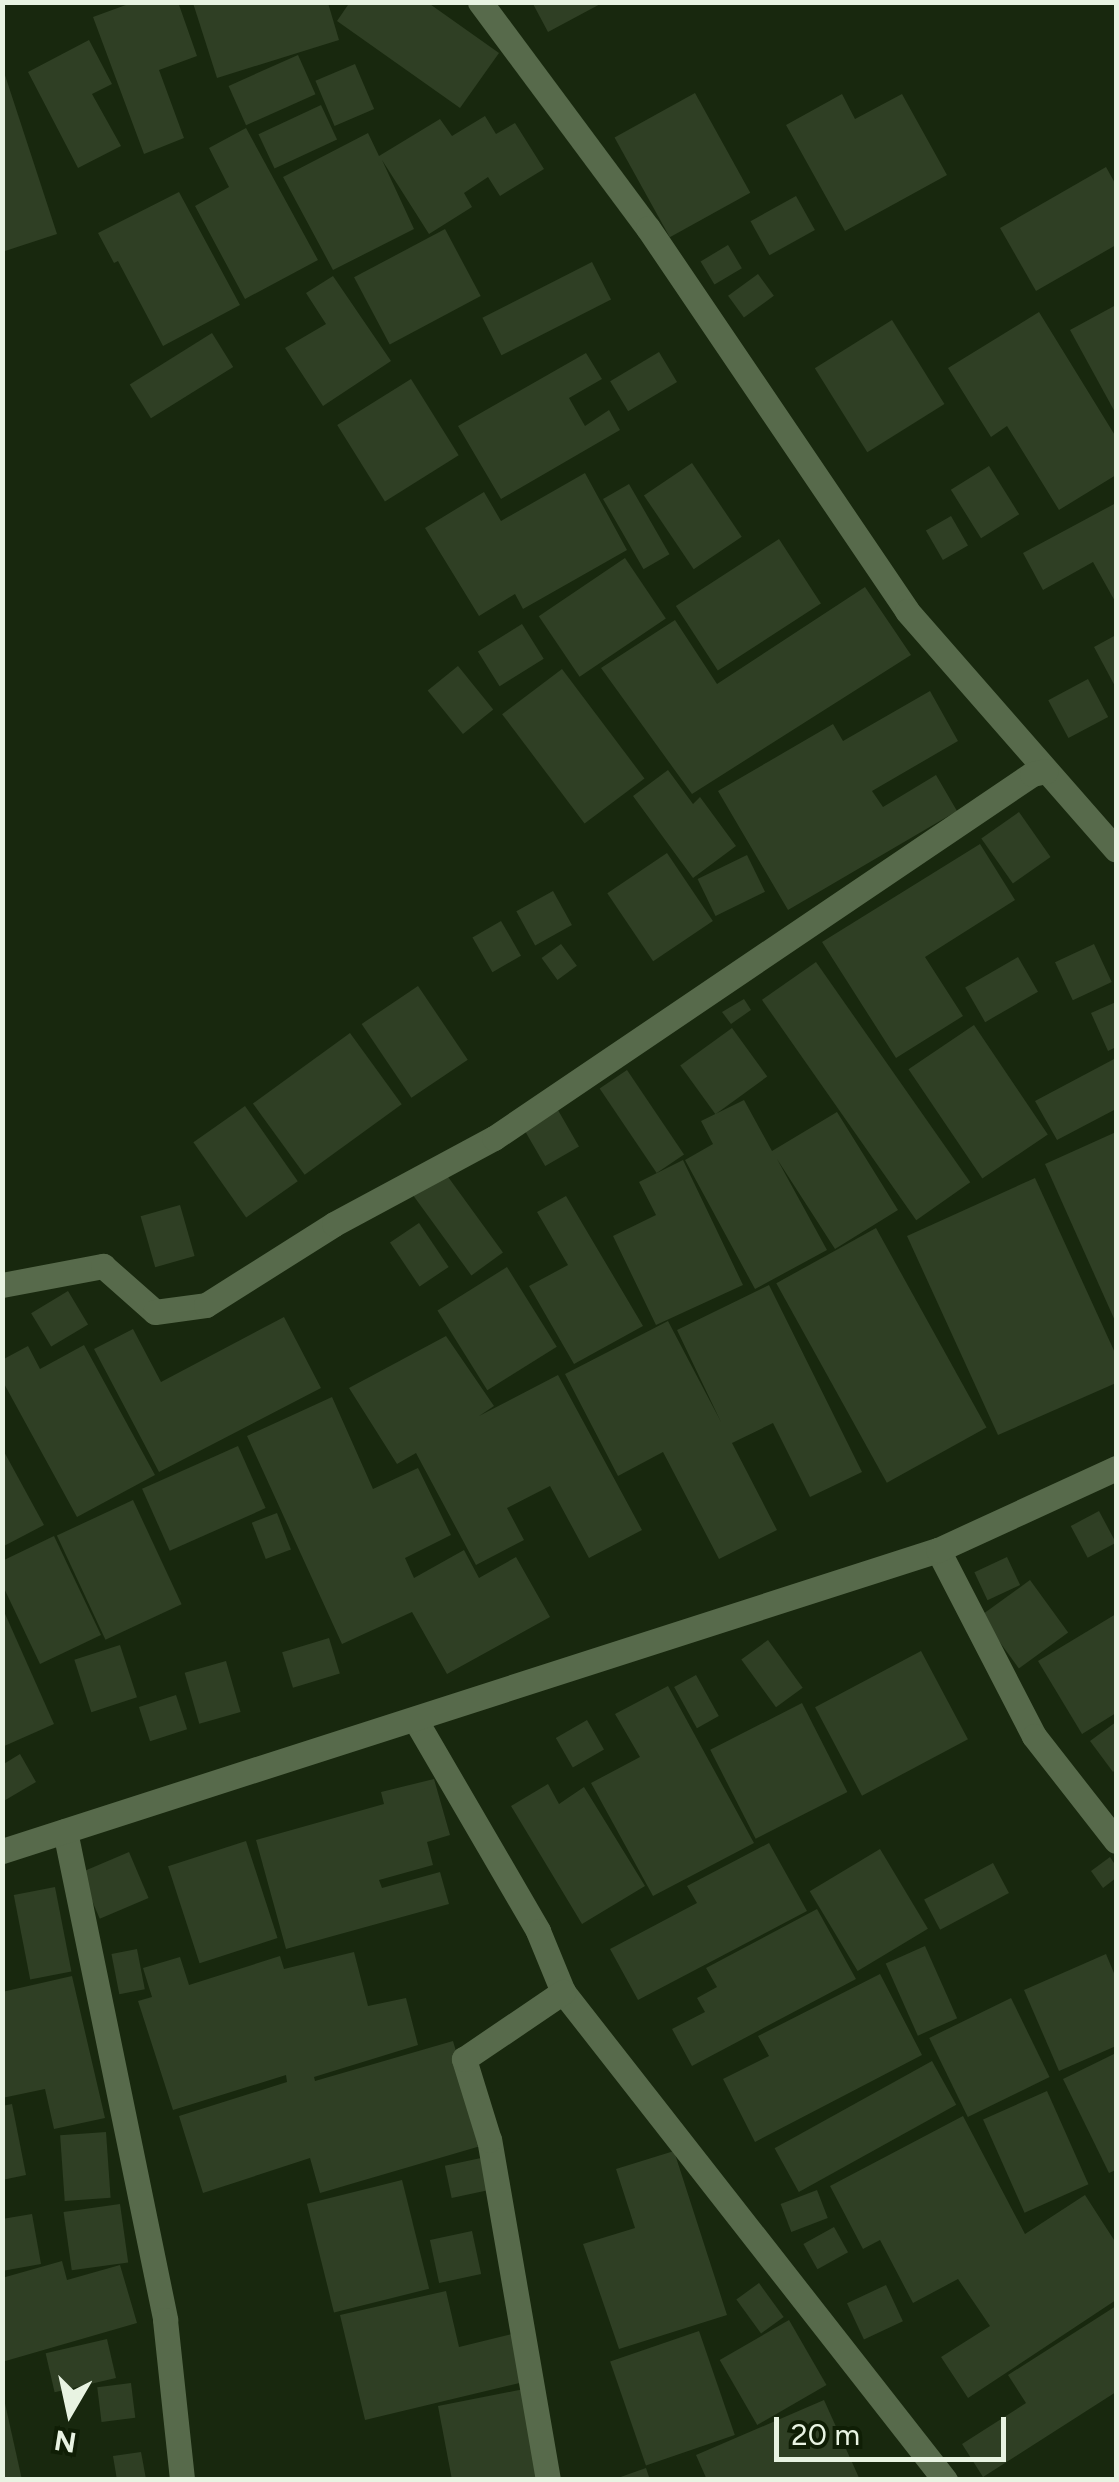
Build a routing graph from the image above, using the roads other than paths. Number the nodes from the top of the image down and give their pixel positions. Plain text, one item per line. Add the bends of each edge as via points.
1 (480, 2) edge
2 (1046, 770) junction
3 (1116, 850) edge
4 (2, 1285) edge
5 (1116, 1468) edge
6 (938, 1550) junction
7 (416, 1721) junction
8 (65, 1832) junction
9 (1116, 1841) edge
10 (2, 1851) edge
11 (563, 1992) junction
12 (182, 2480) edge
13 (548, 2480) edge
14 (945, 2480) edge

1 - 2 street via 648,228 907,611
2 - 3 street
2 - 4 street via 494,1138 334,1224 206,1304 155,1312 104,1266
5 - 6 street
6 - 7 street
6 - 9 street via 1034,1736
7 - 8 street
7 - 11 street via 538,1931
8 - 10 street
8 - 12 street via 164,2320
11 - 13 street via 464,2059 489,2140
11 - 14 street

